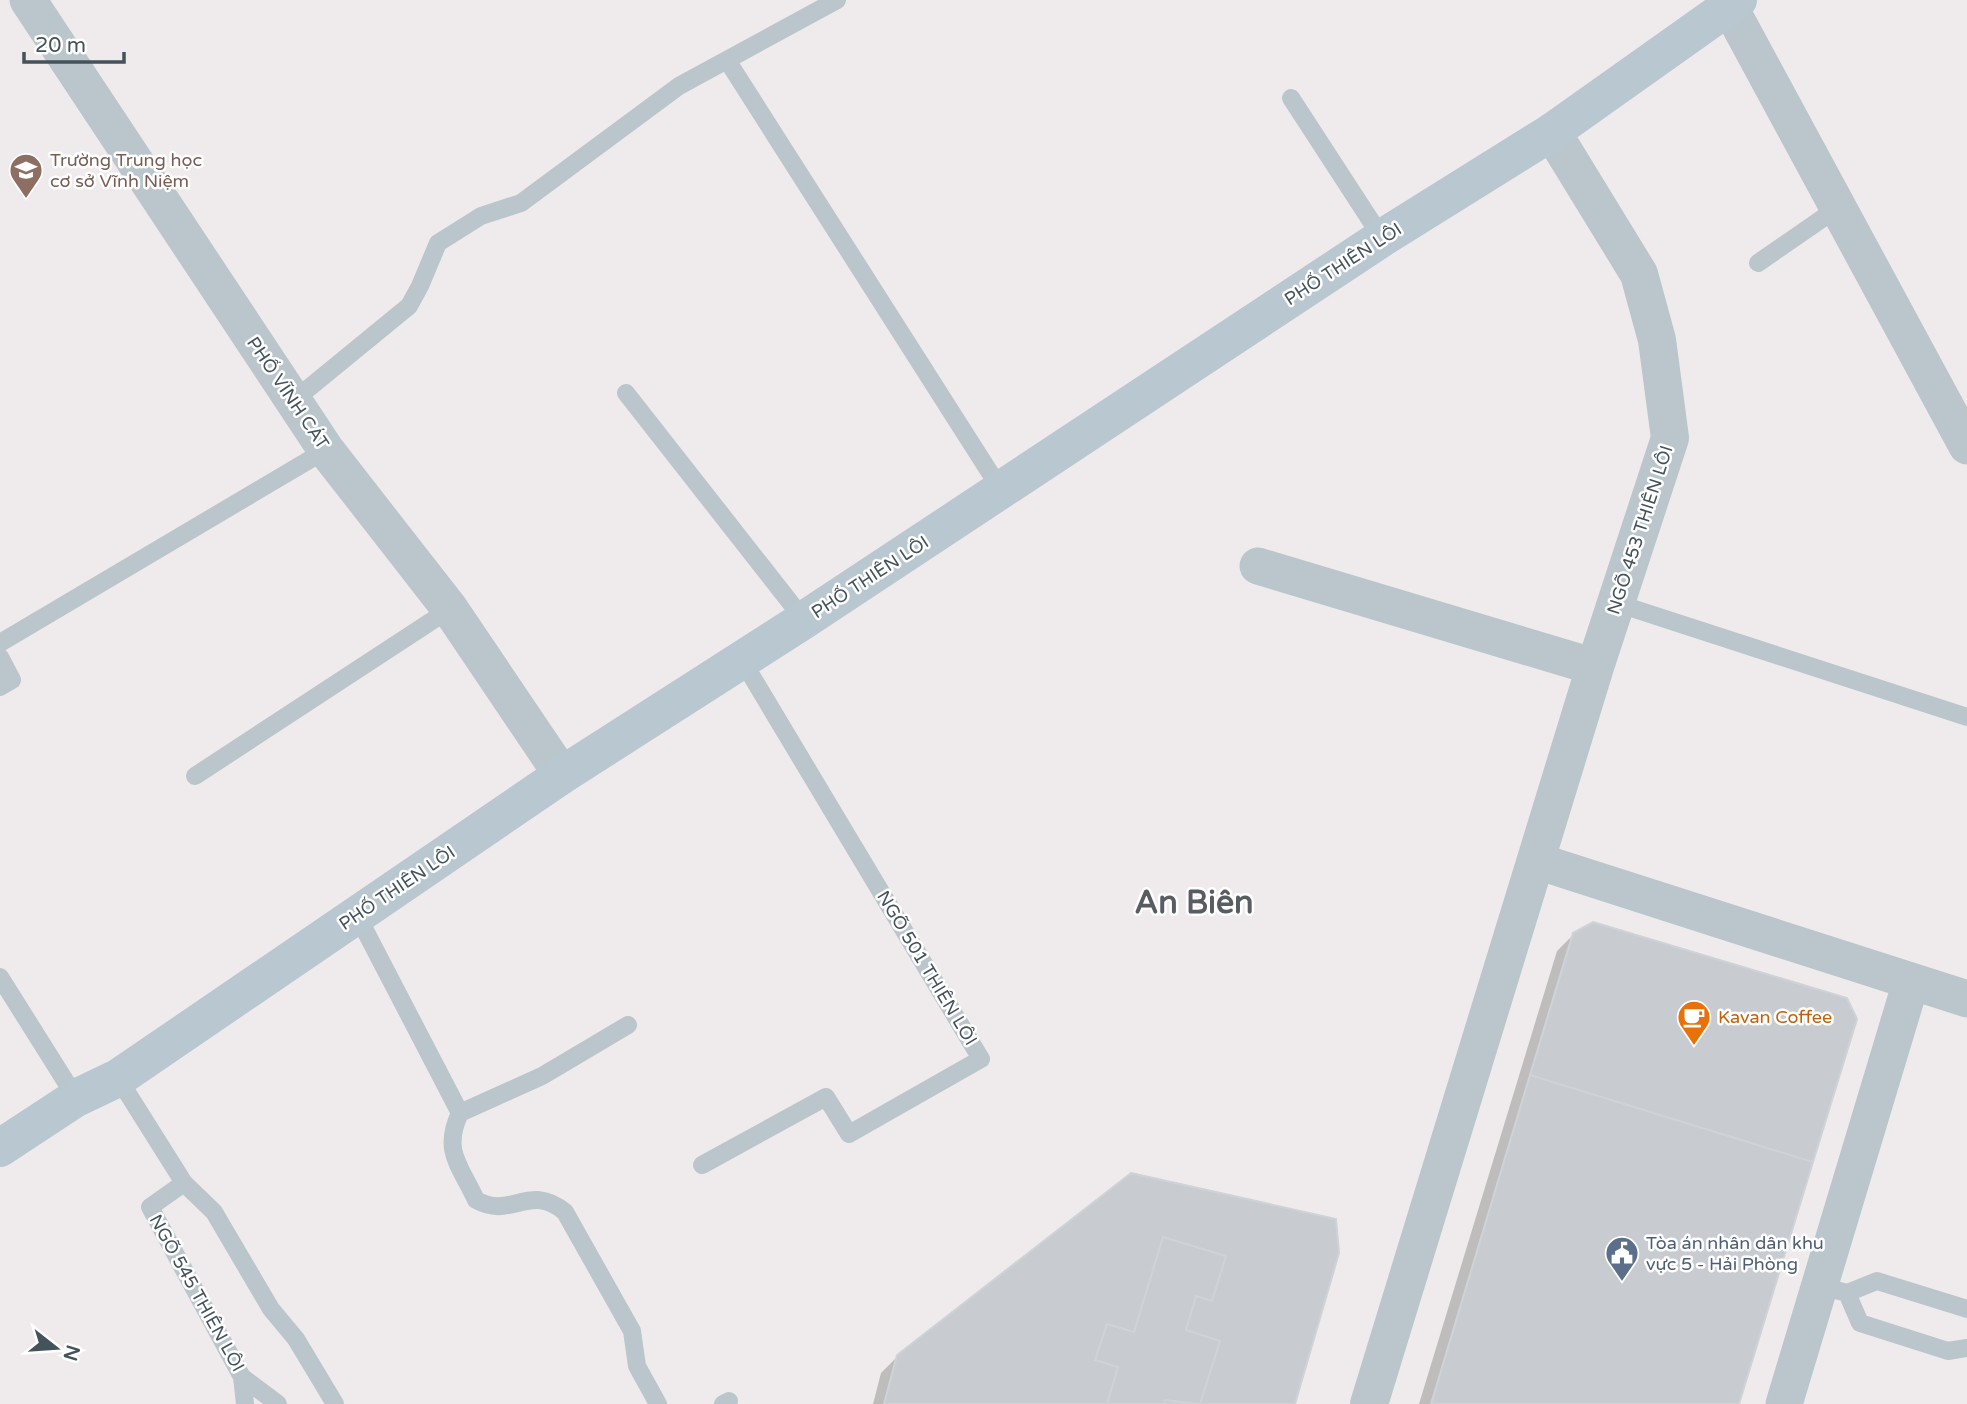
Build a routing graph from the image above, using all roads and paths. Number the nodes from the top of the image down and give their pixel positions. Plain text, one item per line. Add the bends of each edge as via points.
1 (28, 0) edge
2 (836, 0) edge
3 (1730, 2) edge
4 (727, 60) junction
5 (1291, 98) dead end
6 (1552, 132) junction
7 (1836, 209) junction
8 (1382, 238) junction
9 (1758, 263) dead end
10 (626, 393) dead end
11 (293, 401) junction
12 (1967, 446) edge
13 (326, 450) junction
14 (1000, 491) junction
15 (1258, 566) dead end
16 (1616, 603) junction
17 (450, 609) junction
18 (804, 620) junction
19 (0, 643) edge
20 (0, 657) edge
21 (742, 660) junction
22 (1595, 667) junction
23 (0, 687) edge
24 (1967, 717) edge
25 (562, 775) junction
26 (195, 776) dead end
27 (1537, 861) junction
28 (357, 915) junction
29 (0, 978) edge
30 (1911, 982) junction
31 (1967, 999) edge
32 (628, 1025) dead end
33 (118, 1078) junction
34 (76, 1098) junction
35 (460, 1113) junction
36 (0, 1148) edge
37 (702, 1165) dead end
38 (184, 1183) junction
39 (1834, 1290) junction
40 (1967, 1310) edge
41 (1967, 1348) edge
42 (242, 1377) junction
43 (245, 1404) edge
44 (278, 1404) edge
45 (335, 1404) edge
46 (658, 1404) edge
47 (1369, 1404) edge
48 (1784, 1404) edge

1 - 11 street, PHỐ VĨNH CÁT
2 - 4 lane
3 - 6 main road, PHỐ THIÊN LÔI
3 - 7 street
4 - 11 lane via 679,86 520,203 481,216 438,243 409,306
4 - 14 lane
5 - 8 lane
6 - 8 main road, PHỐ THIÊN LÔI
6 - 16 street, NGÕ 453 THIÊN LÔI via 1639,274 1657,340 1670,438
7 - 9 lane
7 - 12 street
8 - 14 main road, PHỐ THIÊN LÔI
10 - 18 lane
11 - 13 street, PHỐ VĨNH CÁT
13 - 17 street, PHỐ VĨNH CÁT
13 - 19 lane
14 - 18 main road, PHỐ THIÊN LÔI
15 - 22 street
16 - 22 street, NGÕ 453 THIÊN LÔI
16 - 24 lane
17 - 25 street, PHỐ VĨNH CÁT
17 - 26 lane
18 - 21 main road, PHỐ THIÊN LÔI
20 - 23 lane via 12,680
21 - 25 main road, PHỐ THIÊN LÔI
21 - 37 lane, NGÕ 501 THIÊN LÔI via 981,1059 849,1134 826,1097
22 - 27 street, NGÕ 453 THIÊN LÔI
25 - 28 main road, PHỐ THIÊN LÔI
27 - 30 street
27 - 47 street, NGÕ 453 THIÊN LÔI
28 - 33 main road, PHỐ THIÊN LÔI
28 - 35 lane
29 - 34 lane
30 - 31 street
30 - 39 street
32 - 35 lane via 542,1076
33 - 34 main road, PHỐ THIÊN LÔI
33 - 38 lane
34 - 36 main road, PHỐ THIÊN LÔI
35 - 46 lane via 450,1145 476,1200 499,1208 533,1199 552,1201 565,1212 632,1331 637,1366
38 - 42 lane, NGÕ 545 THIÊN LÔI via 150,1207
38 - 45 lane via 214,1212
39 - 40 lane via 1877,1281
39 - 41 lane via 1860,1323 1948,1352
39 - 48 street
42 - 43 lane
42 - 44 lane, NGÕ 545 THIÊN LÔI

